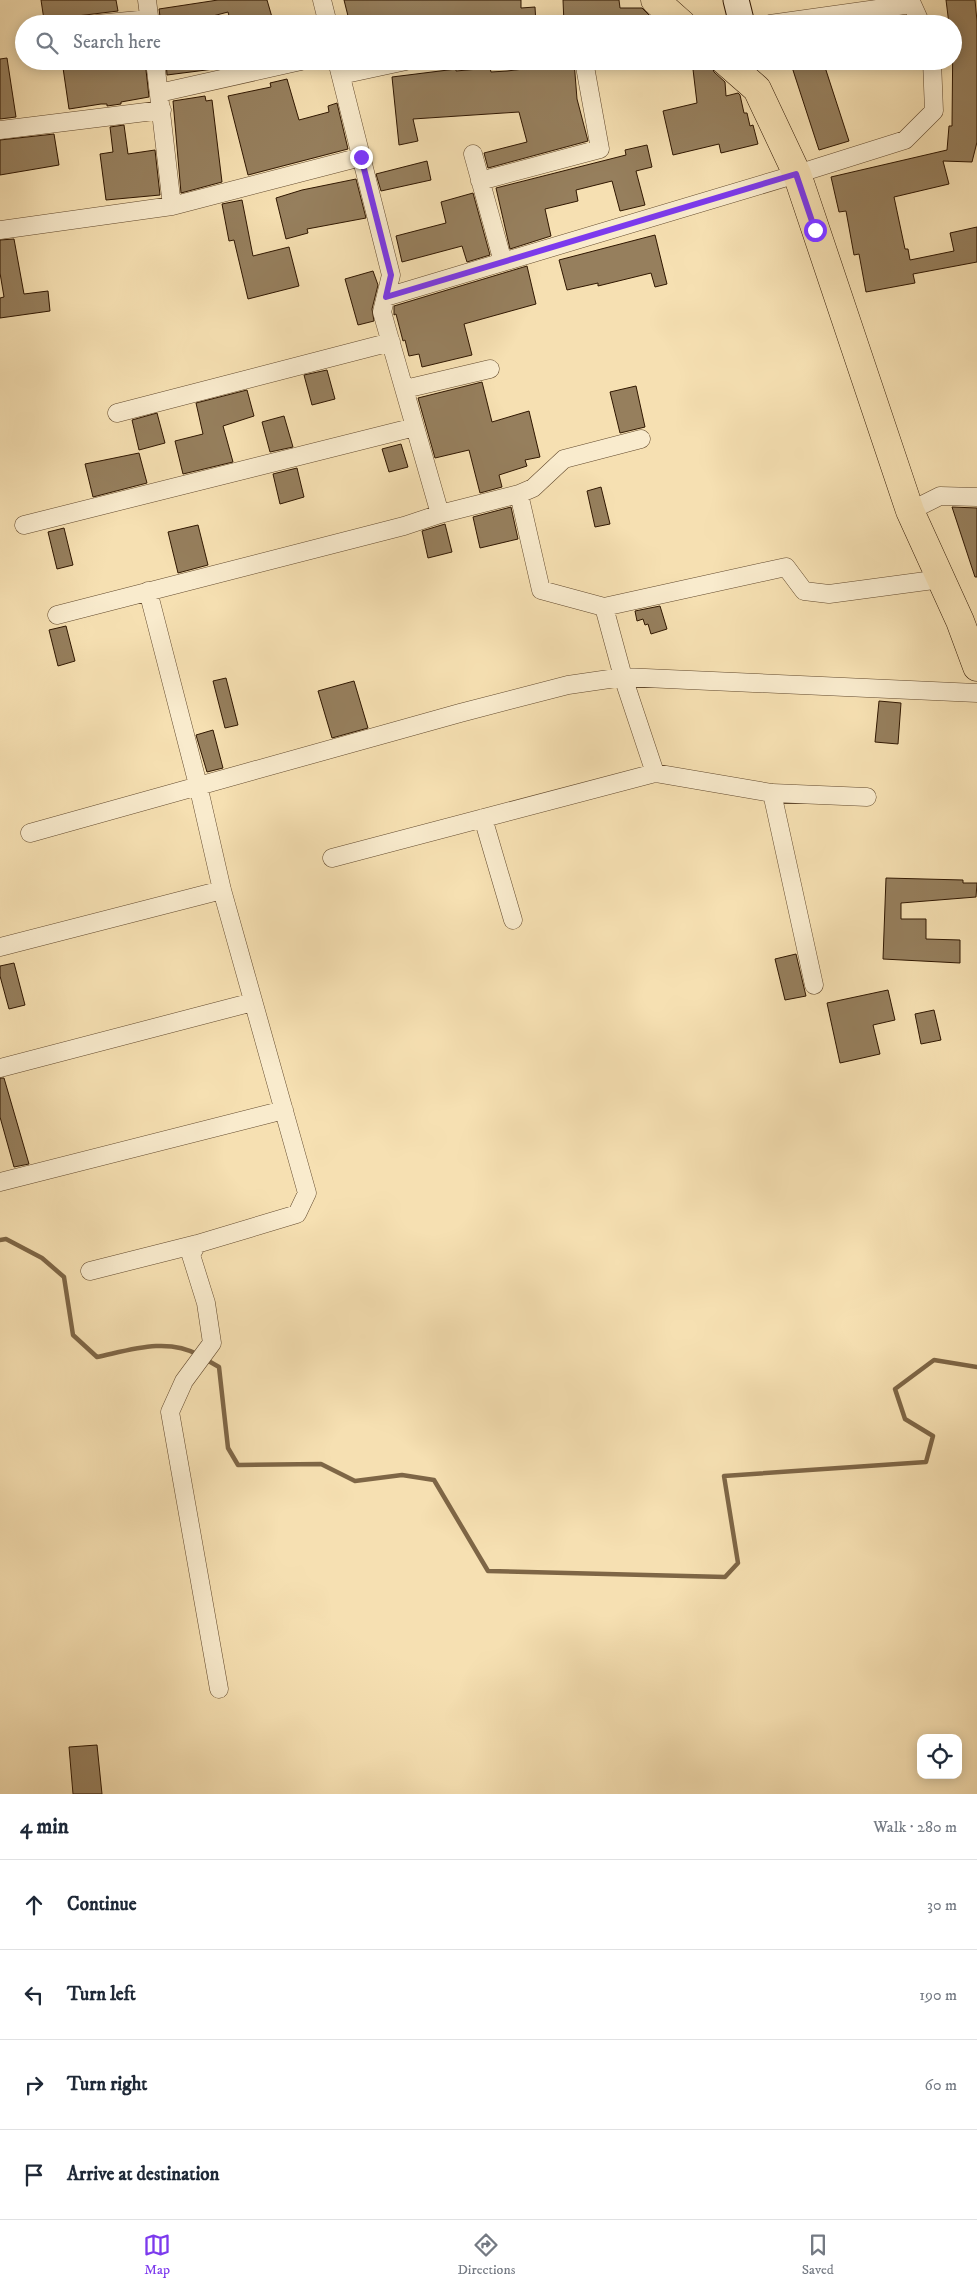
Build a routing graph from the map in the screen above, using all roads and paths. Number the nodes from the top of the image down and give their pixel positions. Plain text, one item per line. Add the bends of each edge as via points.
1 (146, 0) edge
2 (322, 0) edge
3 (655, 0) edge
4 (736, 0) edge
5 (149, 15) edge
6 (326, 15) edge
7 (672, 15) edge
8 (740, 15) edge
9 (834, 15) edge
10 (917, 15) edge
11 (156, 70) edge
12 (269, 70) edge
13 (339, 70) edge
14 (586, 70) edge
15 (735, 70) edge
16 (752, 70) edge
17 (932, 70) edge
18 (756, 89) junction
19 (160, 101) junction
20 (0, 130) edge
21 (473, 154) dead end
22 (361, 157) junction
23 (796, 174) junction
24 (480, 181) junction
25 (172, 206) junction
26 (0, 230) edge
27 (503, 262) junction
28 (386, 297) junction
29 (391, 342) junction
30 (490, 369) dead end
31 (404, 389) junction
32 (117, 413) dead end
33 (416, 428) junction
34 (641, 439) dead end
35 (519, 494) junction
36 (977, 497) edge
37 (910, 511) junction
38 (440, 514) junction
39 (24, 525) dead end
40 (942, 579) junction
41 (148, 591) junction
42 (604, 607) junction
43 (57, 615) dead end
44 (977, 667) edge
45 (623, 677) junction
46 (977, 693) edge
47 (655, 773) junction
48 (198, 786) junction
49 (772, 794) junction
50 (867, 797) dead end
51 (483, 818) junction
52 (30, 833) dead end
53 (332, 858) dead end
54 (222, 890) junction
55 (513, 920) dead end
56 (0, 947) edge
57 (814, 985) dead end
58 (254, 1002) junction
59 (0, 1068) edge
60 (284, 1110) junction
61 (0, 1182) edge
62 (197, 1244) junction
63 (90, 1271) dead end
64 (219, 1689) dead end

1 - 5 street
2 - 6 street
3 - 7 main road
4 - 8 street
9 - 10 street via 912,4
11 - 19 street
12 - 19 street
13 - 22 street
14 - 24 street via 600,149
15 - 18 main road
16 - 18 street
17 - 23 street via 934,111 905,140
18 - 23 main road
19 - 20 street
19 - 25 street
21 - 24 street
22 - 25 street
22 - 28 street via 391,275
23 - 27 street
23 - 37 main road
24 - 27 street
25 - 26 street
27 - 28 street
28 - 29 street via 382,312
29 - 31 street
29 - 32 street
30 - 31 street
31 - 33 street
33 - 38 street
33 - 39 street
34 - 35 street via 564,459 533,488
35 - 38 street
35 - 42 street via 541,590
36 - 37 street via 940,496
37 - 40 main road
38 - 41 street
40 - 42 street via 829,594 804,591 786,567
40 - 44 main road
41 - 43 street
41 - 48 street
42 - 45 street
45 - 46 street
45 - 47 street
45 - 48 street via 568,685
47 - 49 street
47 - 51 street
48 - 52 street
48 - 54 street
49 - 50 street
49 - 57 street
51 - 53 street
51 - 55 street
54 - 56 street
54 - 58 street
58 - 59 street
58 - 60 street
60 - 61 street
60 - 62 street via 307,1193 297,1214
62 - 63 street
62 - 64 street via 192,1255 206,1303 212,1343 192,1367 170,1412

